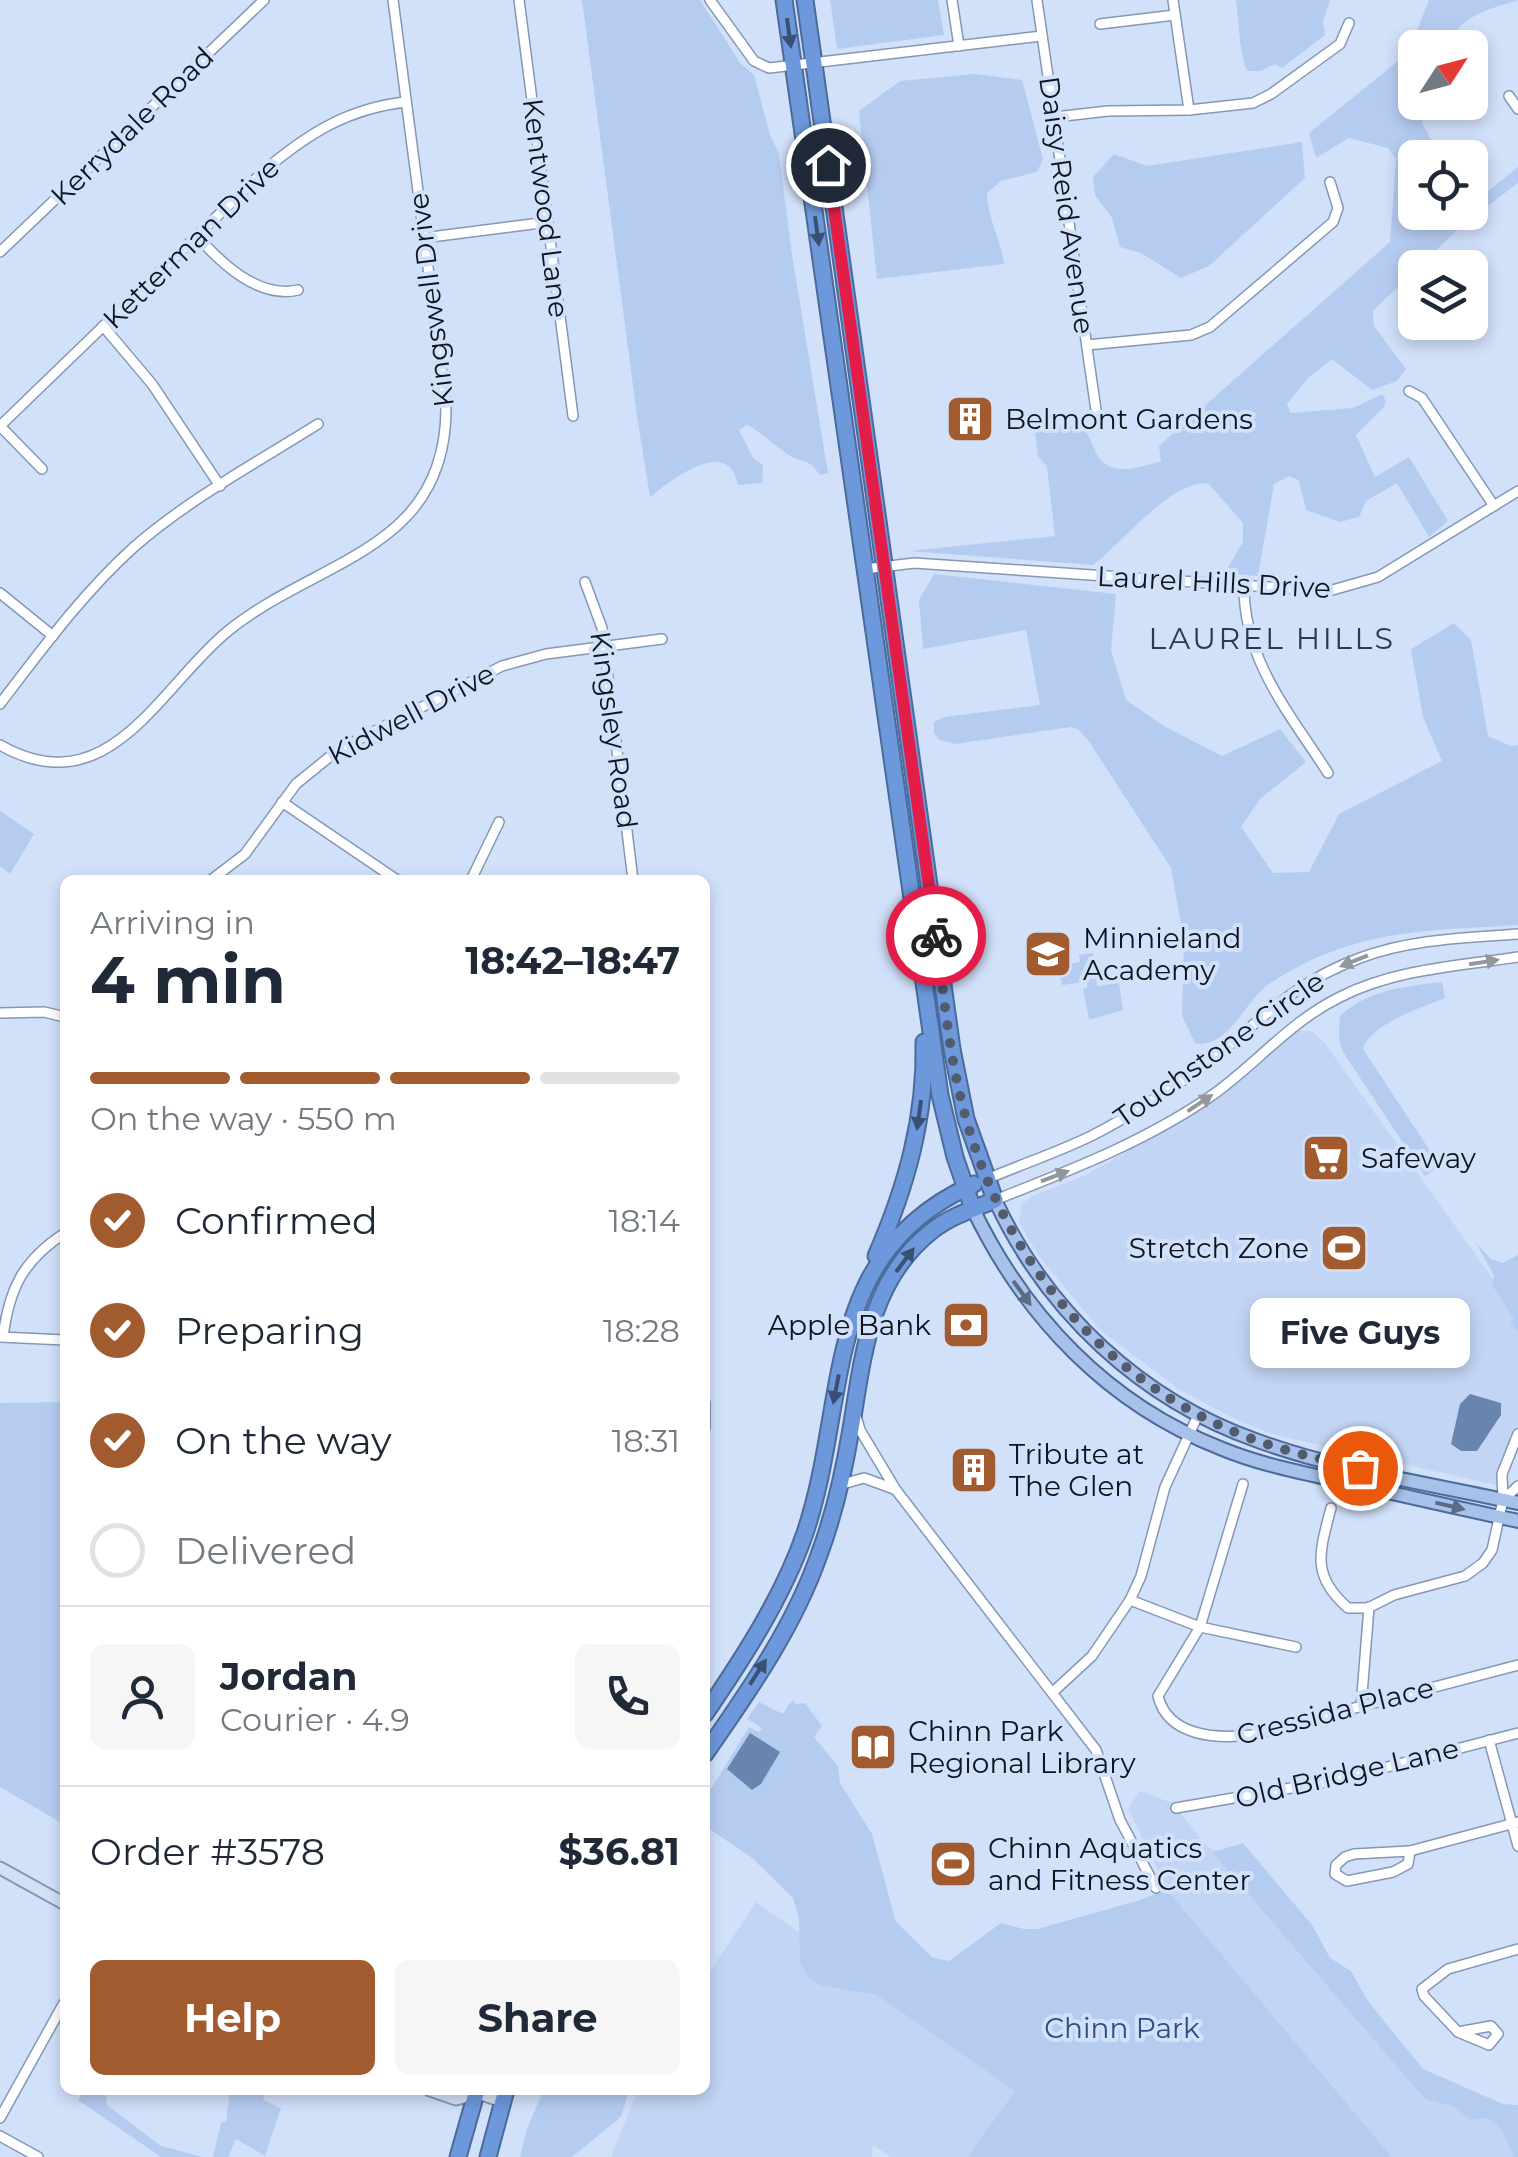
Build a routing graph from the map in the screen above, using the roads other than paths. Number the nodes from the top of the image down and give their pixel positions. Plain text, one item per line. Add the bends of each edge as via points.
1 (264, 0) edge
2 (394, 0) edge
3 (519, 0) edge
4 (710, 0) edge
5 (784, 0) edge
6 (805, 0) edge
7 (952, 0) edge
8 (1037, 0) edge
9 (1174, 0) edge
10 (1176, 15) junction
11 (1349, 23) dead end
12 (1100, 24) dead end
13 (1042, 36) junction
14 (959, 46) junction
15 (814, 63) junction
16 (794, 66) junction
17 (1509, 96) dead end
18 (406, 102) junction
19 (1189, 110) junction
20 (1518, 110) edge
21 (1055, 117) junction
22 (1330, 182) dead end
23 (548, 222) junction
24 (197, 236) junction
25 (424, 238) junction
26 (0, 252) edge
27 (298, 290) dead end
28 (103, 326) junction
29 (1087, 345) junction
30 (1409, 392) dead end
31 (1096, 410) dead end
32 (574, 416) dead end
33 (318, 424) dead end
34 (0, 426) edge
35 (42, 469) dead end
36 (220, 486) junction
37 (1518, 491) edge
38 (1494, 506) junction
39 (884, 566) junction
40 (865, 568) junction
41 (585, 582) dead end
42 (1244, 587) junction
43 (0, 593) edge
44 (53, 636) junction
45 (662, 639) dead end
46 (604, 648) junction
47 (0, 704) edge
48 (0, 746) edge
49 (1328, 773) dead end
50 (282, 802) junction
51 (499, 822) dead end
52 (219, 875) edge
53 (390, 875) edge
54 (473, 875) edge
55 (632, 875) edge
56 (1518, 934) edge
57 (1518, 957) edge
58 (924, 982) junction
59 (0, 1012) edge
60 (60, 1016) edge
61 (986, 1179) junction
62 (965, 1188) junction
63 (995, 1200) junction
64 (973, 1209) junction
65 (60, 1236) edge
66 (860, 1295) junction
67 (2, 1337) edge
68 (60, 1340) edge
69 (854, 1408) junction
70 (1198, 1415) junction
71 (1188, 1434) junction
72 (1518, 1434) edge
73 (1243, 1484) dead end
74 (839, 1485) junction
75 (1518, 1486) edge
76 (896, 1490) junction
77 (1511, 1501) edge
78 (1331, 1508) dead end
79 (1500, 1517) junction
80 (1518, 1522) edge
81 (1130, 1600) junction
82 (1370, 1607) junction
83 (1200, 1627) junction
84 (1296, 1647) dead end
85 (1518, 1665) edge
86 (1053, 1692) junction
87 (710, 1706) edge
88 (1361, 1706) junction
89 (1518, 1733) edge
90 (1490, 1740) junction
91 (710, 1746) edge
92 (1176, 1808) dead end
93 (1515, 1823) edge
94 (1518, 1846) edge
95 (1410, 1851) junction
96 (0, 1868) edge
97 (1156, 1888) dead end
98 (60, 1901) edge
99 (1518, 1949) edge
100 (60, 2010) edge
101 (1458, 2032) dead end
102 (473, 2095) edge
103 (504, 2096) edge
104 (0, 2118) edge
105 (0, 2136) edge
106 (38, 2157) edge
107 (458, 2157) edge
108 (488, 2157) edge

1 - 26 street, Kerrydale Road
2 - 18 street, Kingswell Drive
3 - 23 street, Kentwood Lane
4 - 16 street via 757,64
5 -> 16 highway
6 - 15 highway
7 - 14 street
8 - 13 street, Daisy Reid Avenue
9 - 10 street
10 - 12 street
10 - 19 street
11 - 19 street via 1340,44 1271,94
13 - 14 street
13 - 21 street, Daisy Reid Avenue
14 - 15 street
15 - 16 street
15 - 39 highway
16 -> 40 highway
17 - 20 street
18 - 24 street, Ketterman Drive via 348,115 310,134
18 - 25 street, Kingswell Drive
19 - 21 street
21 - 29 street, Daisy Reid Avenue
22 - 29 street via 1338,208 1333,222 1210,327
23 - 25 street
23 - 32 street, Kentwood Lane
24 - 27 street via 254,283 273,292
24 - 28 street, Ketterman Drive
25 - 48 street, Kingswell Drive via 446,420 436,470 410,514 365,552 284,592 228,630 120,741 60,761
28 - 34 street, Ketterman Drive
28 - 36 street via 152,384
29 - 31 street, Daisy Reid Avenue
30 - 38 street via 1422,398
33 - 36 street
34 - 35 street
36 - 44 street via 135,546
37 - 38 street, Laurel Hills Drive
38 - 42 street, Laurel Hills Drive via 1361,584 1311,592
39 - 40 street, Laurel Hills Drive
39 - 42 street, Laurel Hills Drive via 974,566
39 - 61 highway via 953,1059
40 - 58 highway
41 - 46 street, Kingsley Road
42 - 49 street via 1246,625 1258,661
43 - 44 street
44 - 47 street
45 - 46 street, Kidwell Drive
46 - 50 street, Kidwell Drive via 494,669 338,750
46 - 55 street, Kingsley Road
50 - 52 street, Kidwell Drive via 245,854
50 - 53 street
51 - 54 street
56 -> 61 street, Touchstone Circle via 1408,944 1333,969 1276,1003 1192,1074 1122,1119
63 -> 57 street, Touchstone Circle via 1184,1114 1340,996 1410,973
58 - 62 highway via 946,1123
58 -> 66 highway via 914,1147 902,1196
59 - 60 street
61 - 62 highway
61 - 63 highway
62 - 64 highway
62 - 66 highway via 913,1224
63 - 64 highway
63 - 70 main road via 1036,1273 1076,1323 1130,1371
69 -> 64 highway via 868,1330 891,1279 924,1238
64 -> 71 main road via 1004,1267 1068,1348 1112,1386
65 - 67 street via 24,1270 7,1304
66 -> 87 highway via 806,1530
67 - 68 street
69 - 74 highway
69 - 76 street
70 - 71 street
70 - 77 main road via 1288,1451
71 -> 79 main road via 1282,1468
71 - 81 street
72 - 77 street via 1501,1477
73 - 83 street, Cressida Place
74 - 76 street via 864,1478
91 -> 74 highway via 790,1620 820,1553
75 - 77 street
76 - 86 street
77 - 79 street
78 - 82 street via 1319,1556 1322,1574 1348,1608
79 - 80 main road
79 - 82 street via 1492,1550 1475,1570
81 - 83 street
81 - 86 street via 1092,1656
82 - 88 street
83 - 84 street
83 - 88 street, Cressida Place via 1158,1696 1169,1716 1193,1732 1216,1738 1252,1734
85 - 88 street, Cressida Place
86 - 97 street via 1096,1750 1120,1820
89 - 90 street, Old Bridge Lane
90 - 92 street, Old Bridge Lane via 1337,1780
90 - 93 street
93 - 94 street
93 - 95 street
95 - 95 street via 1345,1856 1335,1874 1347,1881 1393,1872 1408,1864
96 - 98 main road
99 - 101 street via 1448,1969 1422,1989
100 - 104 street
102 - 107 highway
103 - 108 highway
105 - 106 street

